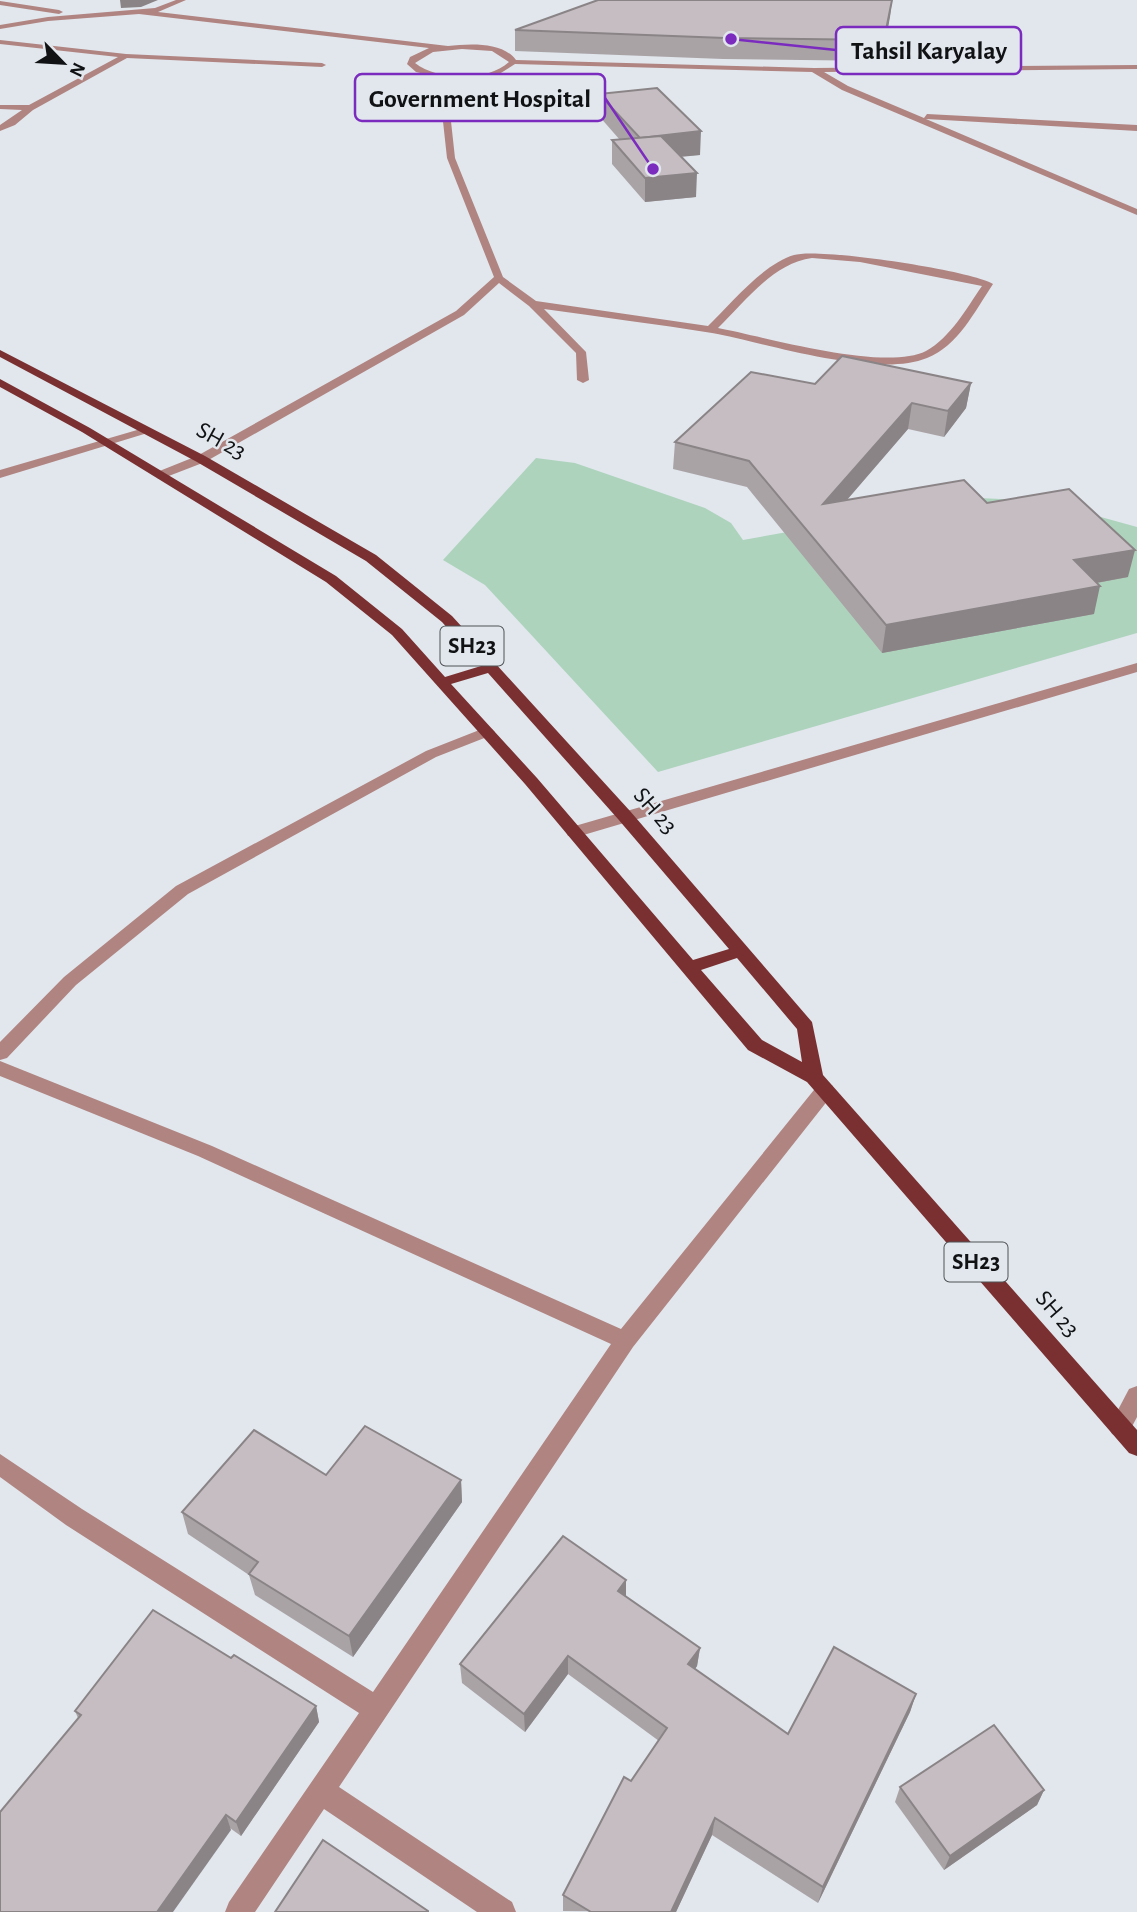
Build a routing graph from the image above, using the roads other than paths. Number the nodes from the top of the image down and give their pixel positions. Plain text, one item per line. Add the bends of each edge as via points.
1 (37, 0) edge
2 (183, 0) edge
3 (0, 3) edge
4 (20, 6) junction
5 (141, 12) junction
6 (83, 16) junction
7 (0, 27) edge
8 (0, 42) edge
9 (505, 44) dead end
10 (446, 48) junction
11 (493, 49) junction
12 (125, 56) junction
13 (513, 62) junction
14 (322, 65) dead end
15 (1137, 67) edge
16 (814, 70) junction
17 (456, 78) junction
18 (0, 107) edge
19 (30, 108) junction
20 (908, 115) junction
21 (0, 128) edge
22 (1137, 128) edge
23 (1137, 212) edge
24 (499, 278) junction
25 (533, 304) junction
26 (710, 330) junction
27 (0, 353) edge
28 (583, 380) dead end
29 (0, 382) edge
30 (148, 431) junction
31 (109, 444) junction
32 (201, 459) junction
33 (0, 474) edge
34 (161, 475) junction
35 (492, 667) junction
36 (1137, 667) edge
37 (442, 682) junction
38 (487, 732) junction
39 (624, 815) junction
40 (574, 832) junction
41 (741, 951) junction
42 (689, 968) junction
43 (0, 1052) edge
44 (0, 1068) edge
45 (820, 1083) junction
46 (625, 1340) junction
47 (1137, 1396) edge
48 (1121, 1427) junction
49 (1137, 1446) edge
50 (0, 1464) edge
51 (374, 1708) junction
52 (322, 1792) junction
53 (239, 1912) edge
54 (502, 1912) edge

1 - 4 street
2 - 5 street
3 - 4 street
4 - 6 street
5 - 6 street
5 - 10 street
6 - 7 street
8 - 12 street
9 - 11 street
10 - 11 street
10 - 17 street via 419,54 411,64 425,73
11 - 13 street
12 - 14 street
12 - 19 street
13 - 16 street
13 - 17 street via 490,75
15 - 16 street
16 - 20 street
17 - 24 street via 444,94 451,158
18 - 19 street
19 - 21 street
20 - 22 street
20 - 23 street
24 - 25 street
24 - 32 street via 460,313
25 - 26 street
25 - 28 street via 581,352
26 - 26 street via 776,268 796,257 843,258 988,284 945,343 904,361 865,359
27 - 30 main road, SH 23 / SH23
29 - 31 main road
30 - 31 street
30 - 32 main road, SH 23 / SH23
31 - 33 street
31 - 34 main road
32 - 34 street
32 - 35 main road, SH 23 / SH23 via 371,558 447,619
34 - 37 main road via 331,579 397,632
35 - 37 main road
35 - 39 main road, SH 23 / SH23
36 - 39 street
37 - 38 main road
38 - 40 main road
38 - 43 street via 431,754 182,890 70,981
39 - 40 street
39 - 41 main road, SH 23 / SH23
40 - 42 main road
41 - 42 main road
41 - 45 main road, SH 23 / SH23 via 806,1027
42 - 45 main road via 755,1045
44 - 46 street via 205,1151
45 - 46 street
45 - 48 main road, SH 23 / SH23
46 - 51 street
47 - 48 street
48 - 49 main road, SH 23 / SH23
50 - 51 street via 74,1517
51 - 52 street
52 - 53 street
52 - 54 street

